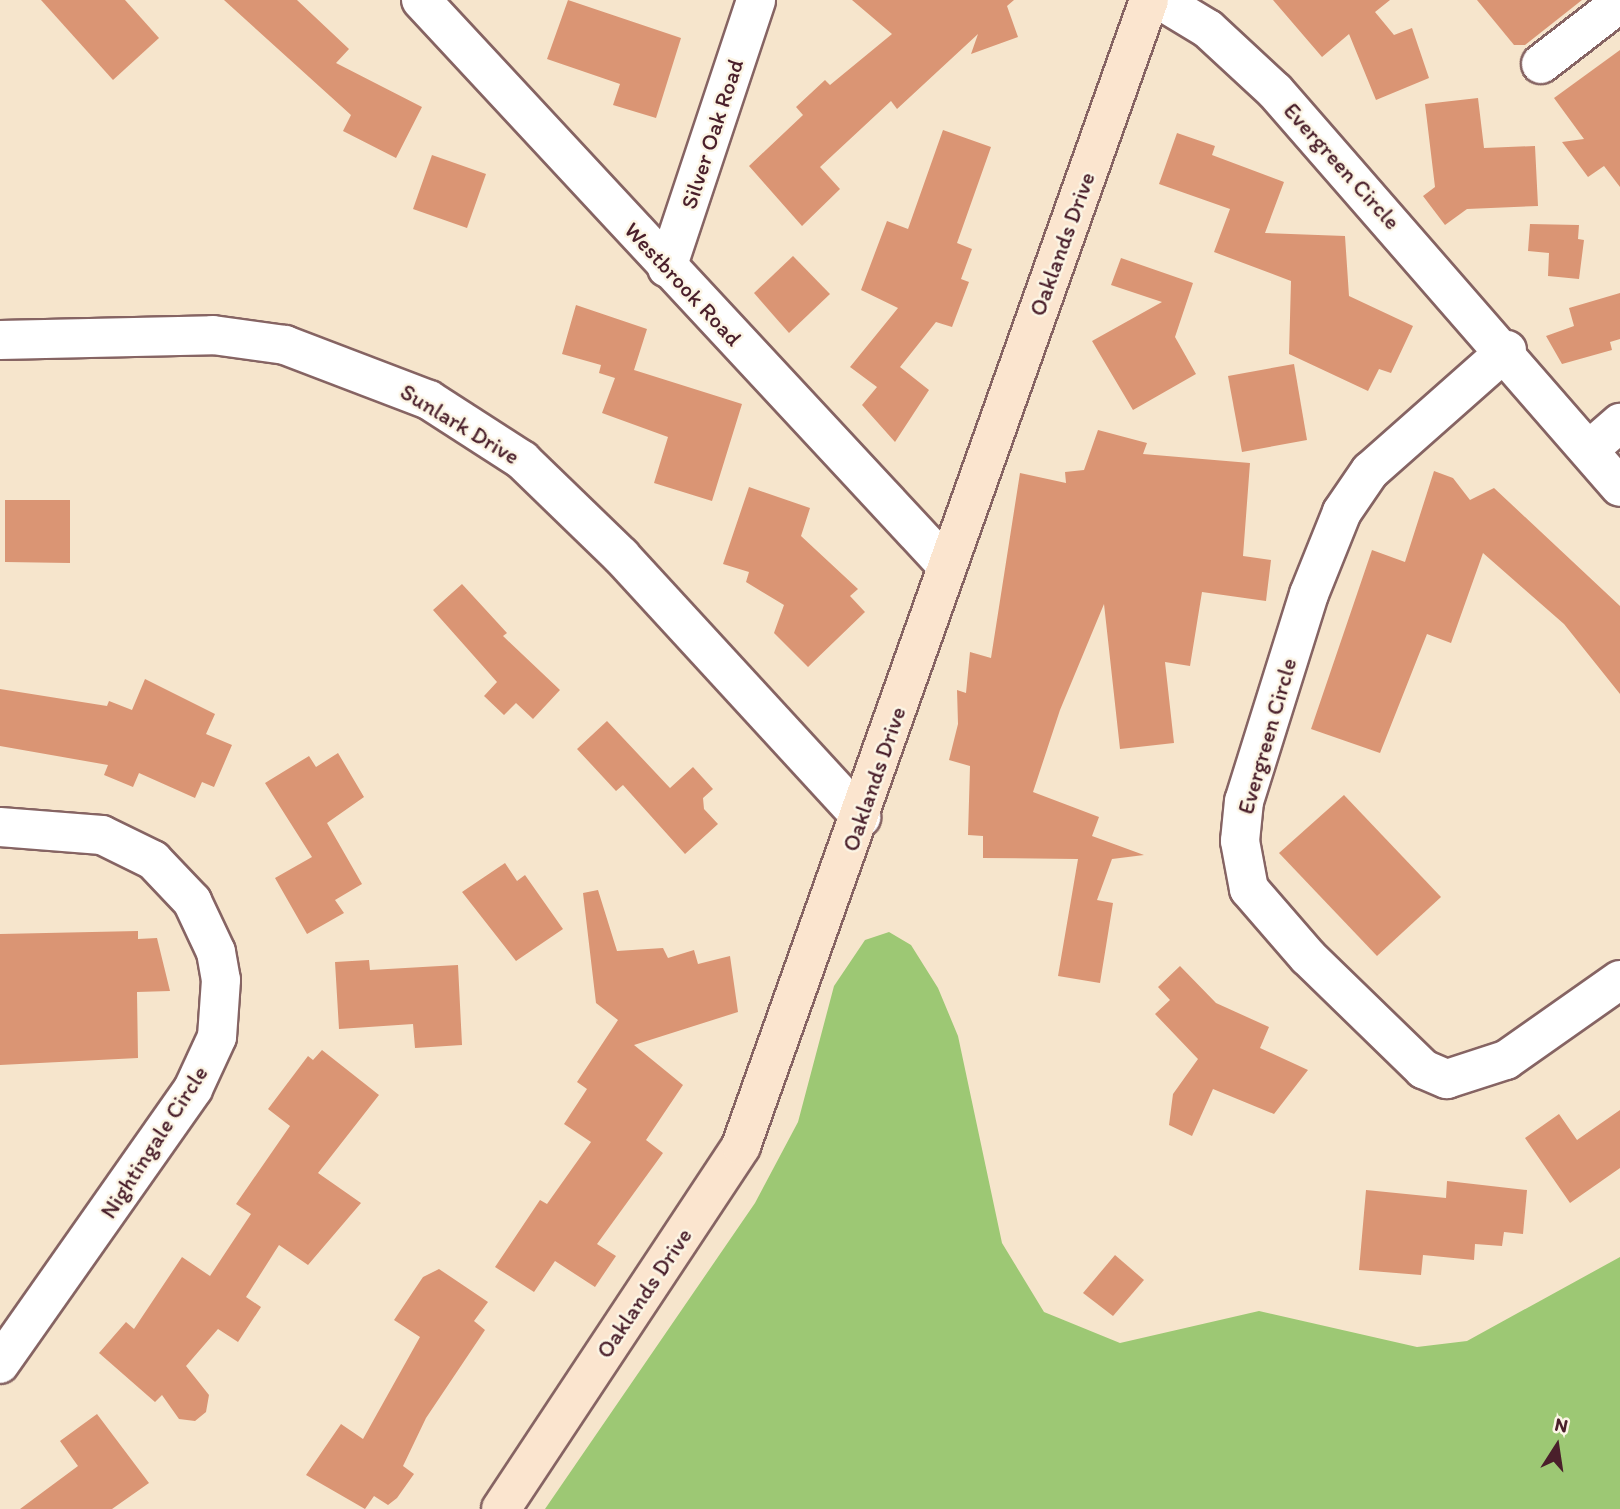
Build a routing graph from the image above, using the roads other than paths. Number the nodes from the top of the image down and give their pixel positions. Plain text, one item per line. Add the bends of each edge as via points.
1 (421, 0) edge
2 (756, 0) edge
3 (1149, 0) edge
4 (1160, 0) edge
5 (1620, 3) edge
6 (1541, 64) dead end
7 (667, 268) junction
8 (0, 340) edge
9 (1507, 350) junction
10 (1620, 423) edge
11 (1590, 449) junction
12 (1620, 487) edge
13 (947, 566) junction
14 (861, 817) junction
15 (0, 827) edge
16 (1620, 980) edge
17 (0, 1364) edge
18 (501, 1509) edge

1 - 7 street, Westbrook Road
2 - 7 street, Silver Oak Road
3 - 13 street, Oaklands Drive
4 - 9 street, Evergreen Circle via 1208,29 1275,91
5 - 6 street
7 - 13 street, Westbrook Road
8 - 14 street, Sunlark Drive via 213,335 285,345 429,400 522,460 621,556
9 - 11 street, Evergreen Circle
9 - 16 street, Evergreen Circle via 1370,471 1342,512 1244,801 1240,841 1249,889 1308,957 1423,1069 1447,1079 1506,1060
10 - 11 street
11 - 12 street, Evergreen Circle
13 - 14 street, Oaklands Drive
14 - 18 street, Oaklands Drive via 741,1146
15 - 17 street, Nightingale Circle via 92,833 153,860 186,893 206,926 216,952 221,1009 216,1037 193,1089

